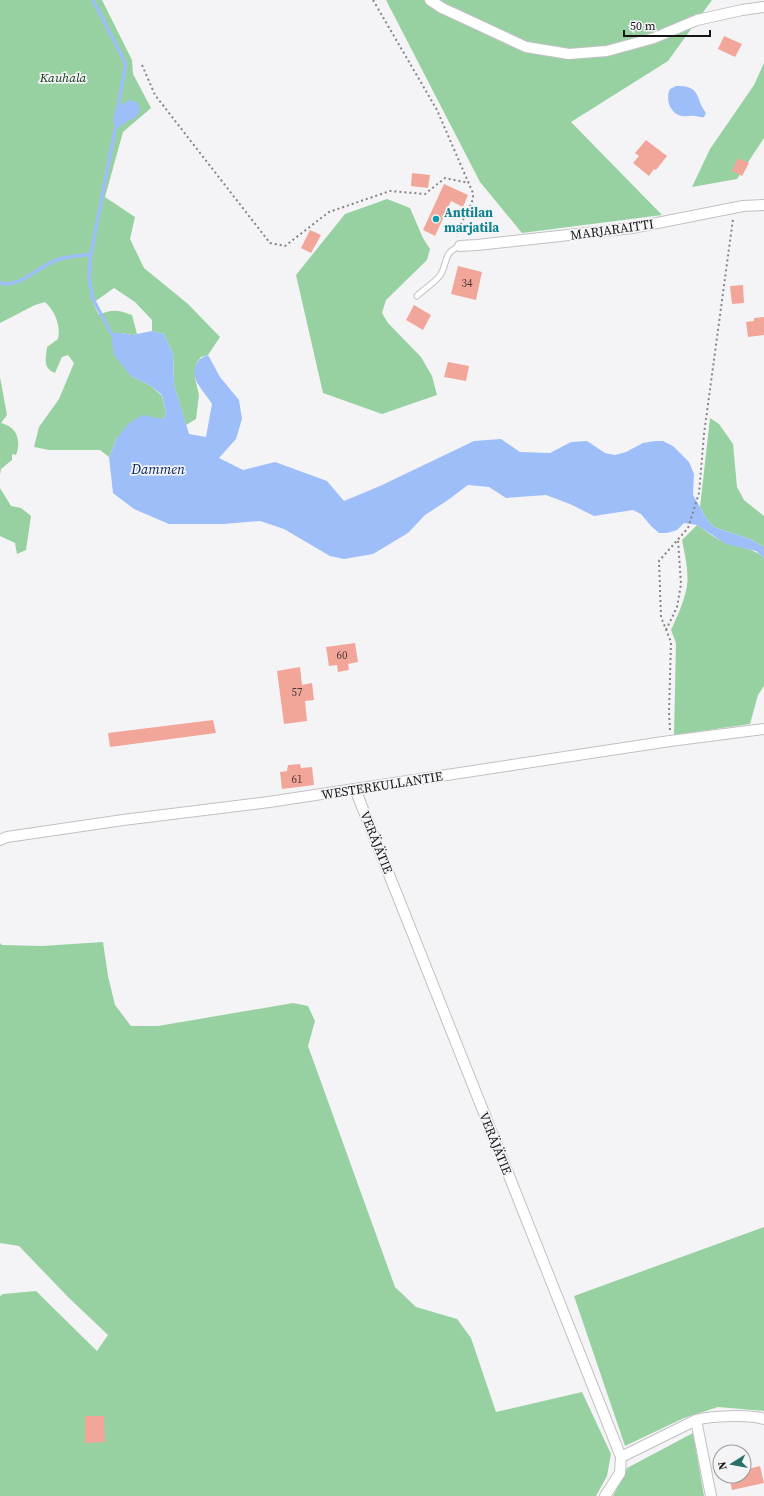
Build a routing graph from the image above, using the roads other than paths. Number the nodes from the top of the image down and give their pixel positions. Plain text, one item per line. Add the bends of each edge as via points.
1 (430, 0) edge
2 (764, 8) edge
3 (764, 205) edge
4 (460, 246) joint
5 (417, 296) dead end
6 (764, 729) edge
7 (355, 789) junction
8 (0, 840) edge
9 (764, 1418) edge
10 (696, 1420) junction
11 (621, 1457) junction
12 (605, 1496) edge
13 (711, 1496) edge

1 - 2 street via 526,47 568,54 607,51 654,38 697,20
3 - 4 street, MARJARAITTI via 743,206 632,228
4 - 5 lane via 448,254 441,275
6 - 7 street, WESTERKULLANTIE
7 - 8 street, WESTERKULLANTIE via 123,820
7 - 11 street, VERÄJÄTIE
9 - 10 street
10 - 11 street
10 - 13 street
11 - 12 street via 620,1473

